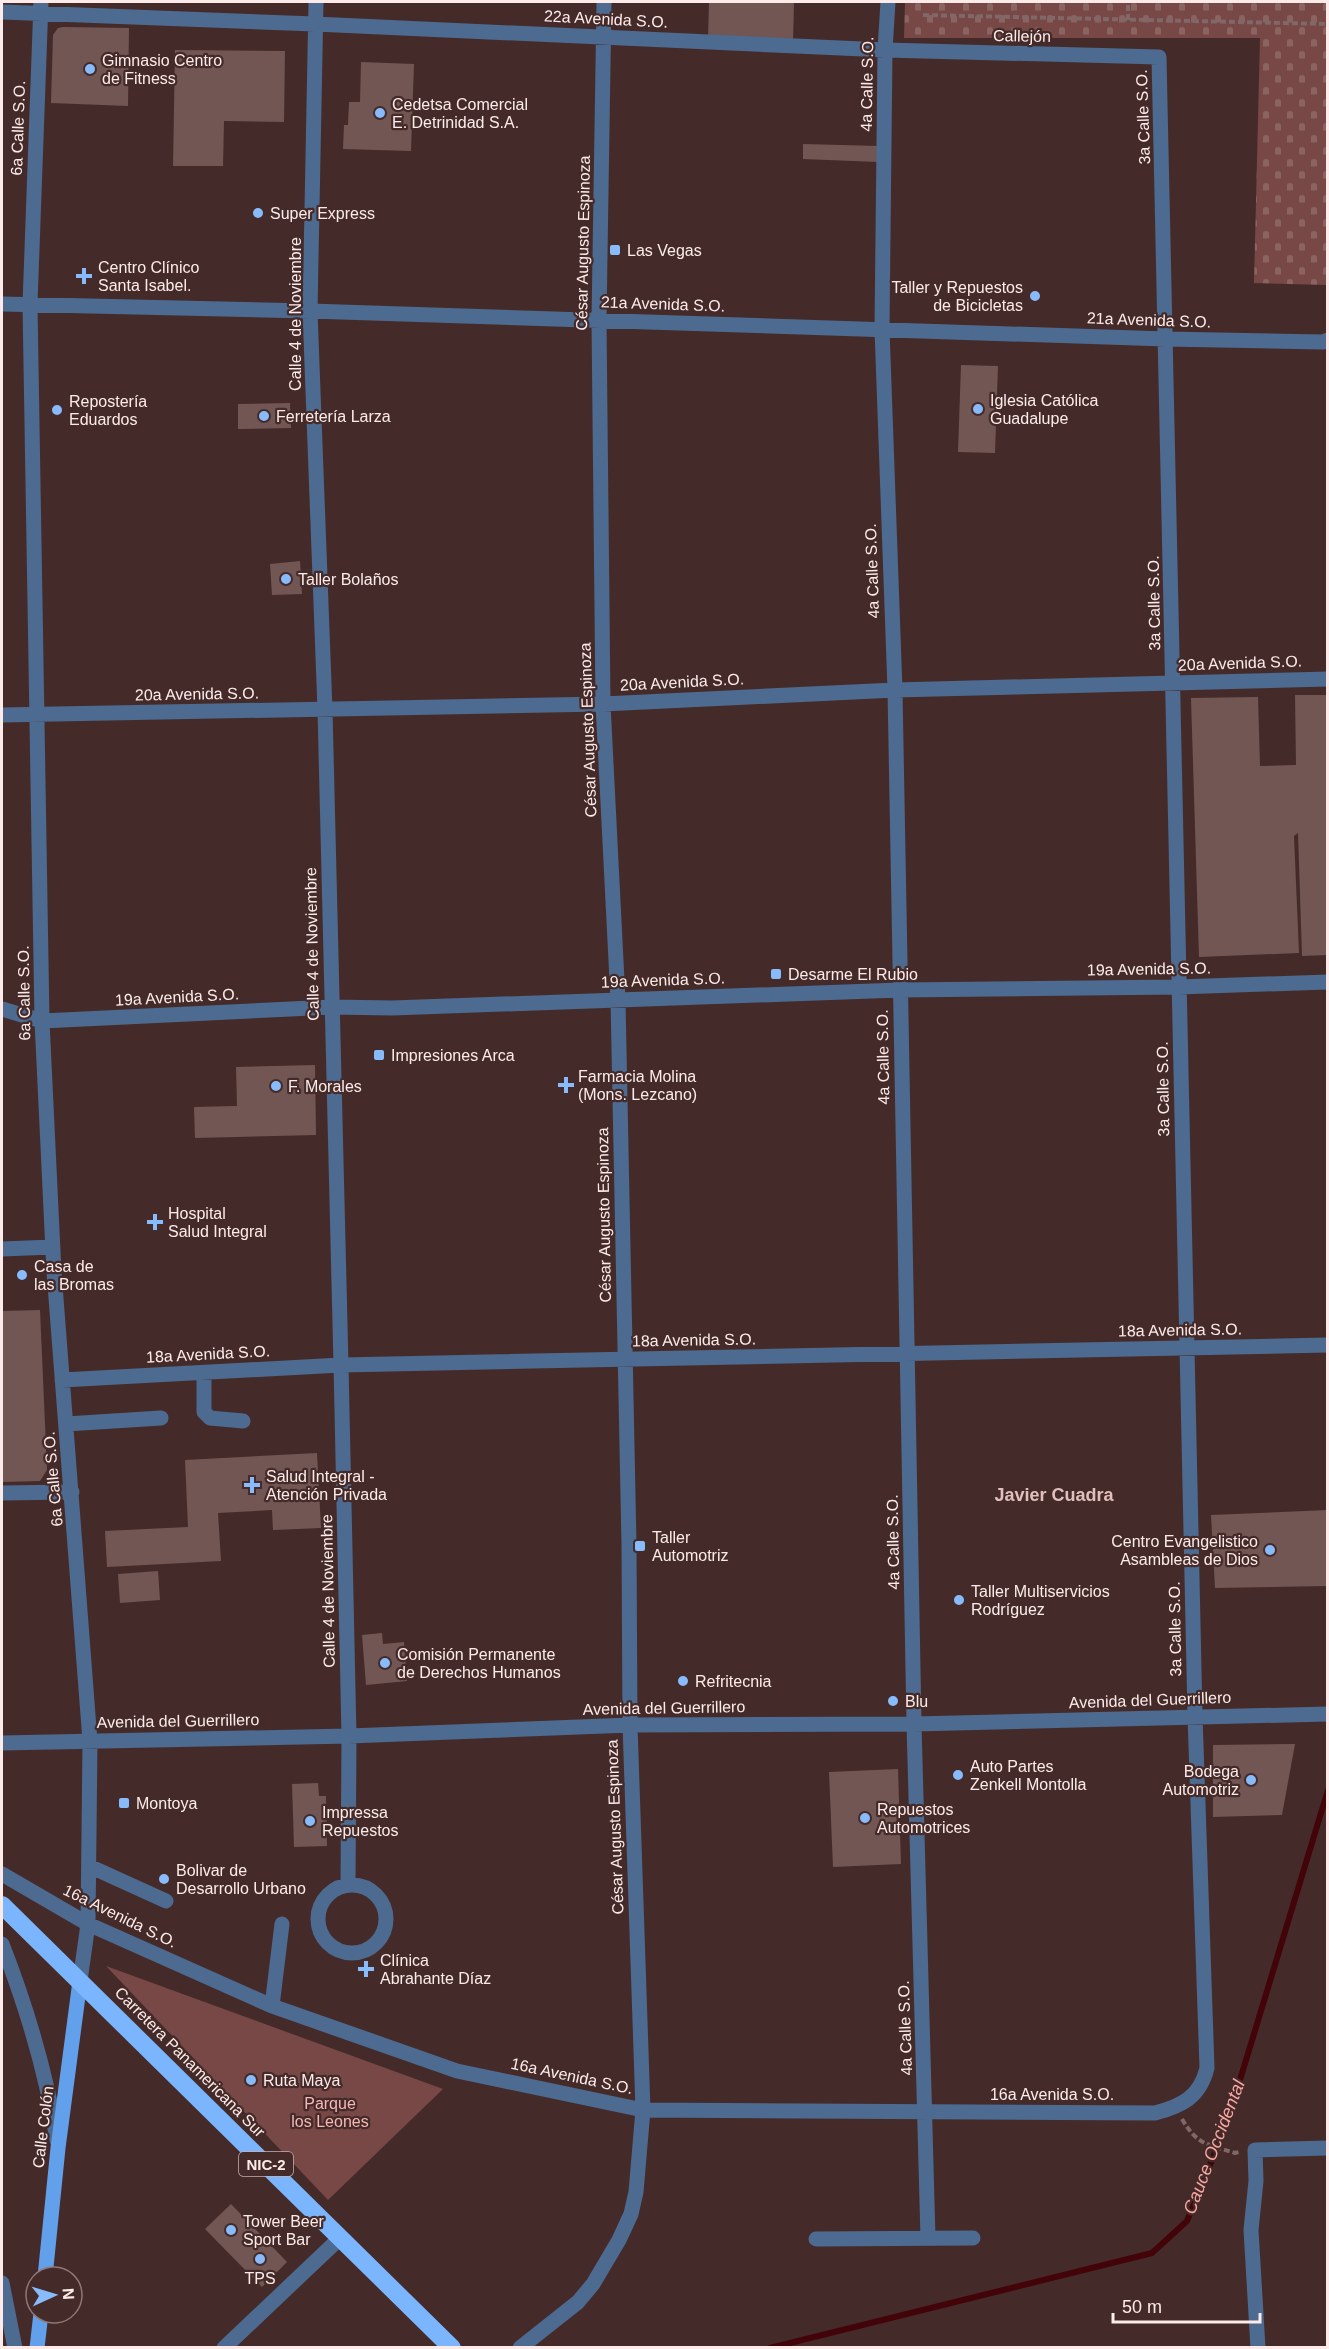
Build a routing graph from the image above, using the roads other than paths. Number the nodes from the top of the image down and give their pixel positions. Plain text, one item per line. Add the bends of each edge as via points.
1 (316, 2) edge
2 (604, 2) edge
3 (888, 2) edge
4 (40, 7) edge
5 (2, 12) edge
6 (315, 24) junction
7 (604, 37) junction
8 (885, 50) junction
9 (1159, 57) joint
10 (2, 304) edge
11 (30, 304) junction
12 (310, 311) junction
13 (599, 320) junction
14 (882, 329) junction
15 (1166, 339) junction
16 (1326, 342) edge
17 (1328, 679) edge
18 (1173, 684) junction
19 (895, 690) junction
20 (603, 704) junction
21 (325, 710) junction
22 (2, 715) edge
23 (37, 715) junction
24 (1328, 982) edge
25 (1178, 987) junction
26 (900, 990) junction
27 (618, 1000) junction
28 (332, 1007) junction
29 (2, 1009) edge
30 (42, 1021) junction
31 (53, 1247) junction
32 (2, 1249) edge
33 (1328, 1345) edge
34 (1187, 1347) junction
35 (907, 1354) junction
36 (625, 1359) junction
37 (341, 1365) junction
38 (204, 1373) junction
39 (62, 1380) junction
40 (161, 1418) dead end
41 (243, 1421) dead end
42 (66, 1424) junction
43 (72, 1492) junction
44 (2, 1493) edge
45 (1328, 1714) edge
46 (1195, 1716) junction
47 (914, 1724) junction
48 (630, 1725) junction
49 (349, 1736) junction
50 (90, 1742) junction
51 (2, 1743) edge
52 (89, 1866) junction
53 (2, 1874) edge
54 (348, 1885) junction
55 (166, 1900) dead end
56 (2, 1905) edge
57 (88, 1924) junction
58 (282, 1924) dead end
59 (2, 1944) edge
60 (80, 1981) junction
61 (272, 2006) junction
62 (1176, 2108) joint
63 (643, 2110) junction
64 (925, 2111) junction
65 (58, 2148) junction
66 (1328, 2148) edge
67 (340, 2238) junction
68 (928, 2238) junction
69 (973, 2238) dead end
70 (816, 2239) dead end
71 (46, 2265) edge
72 (2, 2283) edge
73 (40, 2325) edge
74 (15, 2348) edge
75 (37, 2348) edge
76 (224, 2348) edge
77 (453, 2348) edge
78 (520, 2348) edge
79 (1258, 2348) edge

1 - 6 street, Calle 4 de Noviembre
2 - 7 street, César Augusto Espinoza
3 - 8 street, 4a Calle S.O.
4 - 5 street, 22a Avenida S.O.
4 - 6 street, 22a Avenida S.O.
4 - 11 street, 6a Calle S.O.
6 - 7 street, 22a Avenida S.O.
6 - 12 street, Calle 4 de Noviembre
7 - 8 street, 22a Avenida S.O.
7 - 13 street, César Augusto Espinoza
8 - 9 street, Callejón
8 - 14 street, 4a Calle S.O.
9 - 15 street, 3a Calle S.O.
10 - 11 street, 21a Avenida S.O.
11 - 12 street, 21a Avenida S.O.
11 - 23 street, 6a Calle S.O.
12 - 13 street, 21a Avenida S.O.
12 - 21 street, Calle 4 de Noviembre
13 - 14 street, 21a Avenida S.O.
13 - 20 street, César Augusto Espinoza
14 - 15 street, 21a Avenida S.O.
14 - 19 street, 4a Calle S.O.
15 - 16 street, 21a Avenida S.O.
15 - 18 street, 3a Calle S.O.
17 - 18 street, 20a Avenida S.O.
18 - 19 street, 20a Avenida S.O.
18 - 25 street, 3a Calle S.O.
19 - 20 street, 20a Avenida S.O.
19 - 26 street, 4a Calle S.O.
20 - 21 street, 20a Avenida S.O.
20 - 27 street, César Augusto Espinoza
21 - 23 street, 20a Avenida S.O.
21 - 28 street, Calle 4 de Noviembre
22 - 23 street, 20a Avenida S.O.
23 - 30 street, 6a Calle S.O.
24 - 25 street, 19a Avenida S.O.
25 - 26 street, 19a Avenida S.O.
25 - 34 street, 3a Calle S.O.
26 - 27 street, 19a Avenida S.O.
26 - 35 street, 4a Calle S.O.
27 - 28 street, 19a Avenida S.O.
27 - 36 street, César Augusto Espinoza
28 - 30 street, 19a Avenida S.O.
28 - 37 street, Calle 4 de Noviembre
29 - 30 street, 19a Avenida S.O.
30 - 31 street, 6a Calle S.O.
31 - 32 street
31 - 39 street, 6a Calle S.O.
33 - 34 street, 18a Avenida S.O.
34 - 35 street, 18a Avenida S.O.
34 - 46 street, 3a Calle S.O.
35 - 36 street, 18a Avenida S.O.
35 - 47 street, 4a Calle S.O.
36 - 37 street, 18a Avenida S.O.
36 - 48 street, César Augusto Espinoza
37 - 38 street, 18a Avenida S.O.
37 - 49 street, Calle 4 de Noviembre
38 - 39 street, 18a Avenida S.O.
38 - 41 street via 204,1412 210,1418
39 - 42 street, 6a Calle S.O.
40 - 42 street
42 - 43 street, 6a Calle S.O.
43 - 44 street
43 - 50 street, 6a Calle S.O.
45 - 46 street, Avenida del Guerrillero
46 - 47 street, Avenida del Guerrillero
46 - 62 street, 3a Calle S.O. via 1207,2067 1203,2084
47 - 48 street, Avenida del Guerrillero
47 - 64 street, 4a Calle S.O.
48 - 49 street, Avenida del Guerrillero
48 - 63 street, César Augusto Espinoza
49 - 50 street, Avenida del Guerrillero
49 - 54 street, Calle 4 de Noviembre
50 - 51 street, Avenida del Guerrillero
50 - 52 street, 6a Calle S.O.
52 - 55 street
52 - 57 street, 6a Calle S.O.
53 - 57 street, 16a Avenida S.O.
54 - 54 street via 337,1888 321,1904 318,1926 329,1946 339,1952 361,1953 380,1940 387,1918 379,1897 370,1890
56 - 60 highway, Carretera Panamericana Sur / NIC-2
57 - 60 street, 6a Calle S.O.
57 - 61 street, 16a Avenida S.O.
58 - 61 street
59 - 65 street via 35,2037
60 - 65 main road, Calle Colón
60 - 67 highway, Carretera Panamericana Sur / NIC-2
61 - 63 street, 16a Avenida S.O. via 458,2071
62 - 64 street, 16a Avenida S.O. via 1155,2113
63 - 64 street, 16a Avenida S.O.
63 - 78 street, César Augusto Espinoza via 636,2192 619,2240 578,2302
64 - 68 street, 4a Calle S.O.
65 - 71 main road, Calle Colón
66 - 79 street via 1255,2150 1251,2230
67 - 76 street
67 - 77 highway, Carretera Panamericana Sur / NIC-2
68 - 69 street
68 - 70 street
72 - 74 street
73 - 75 main road

